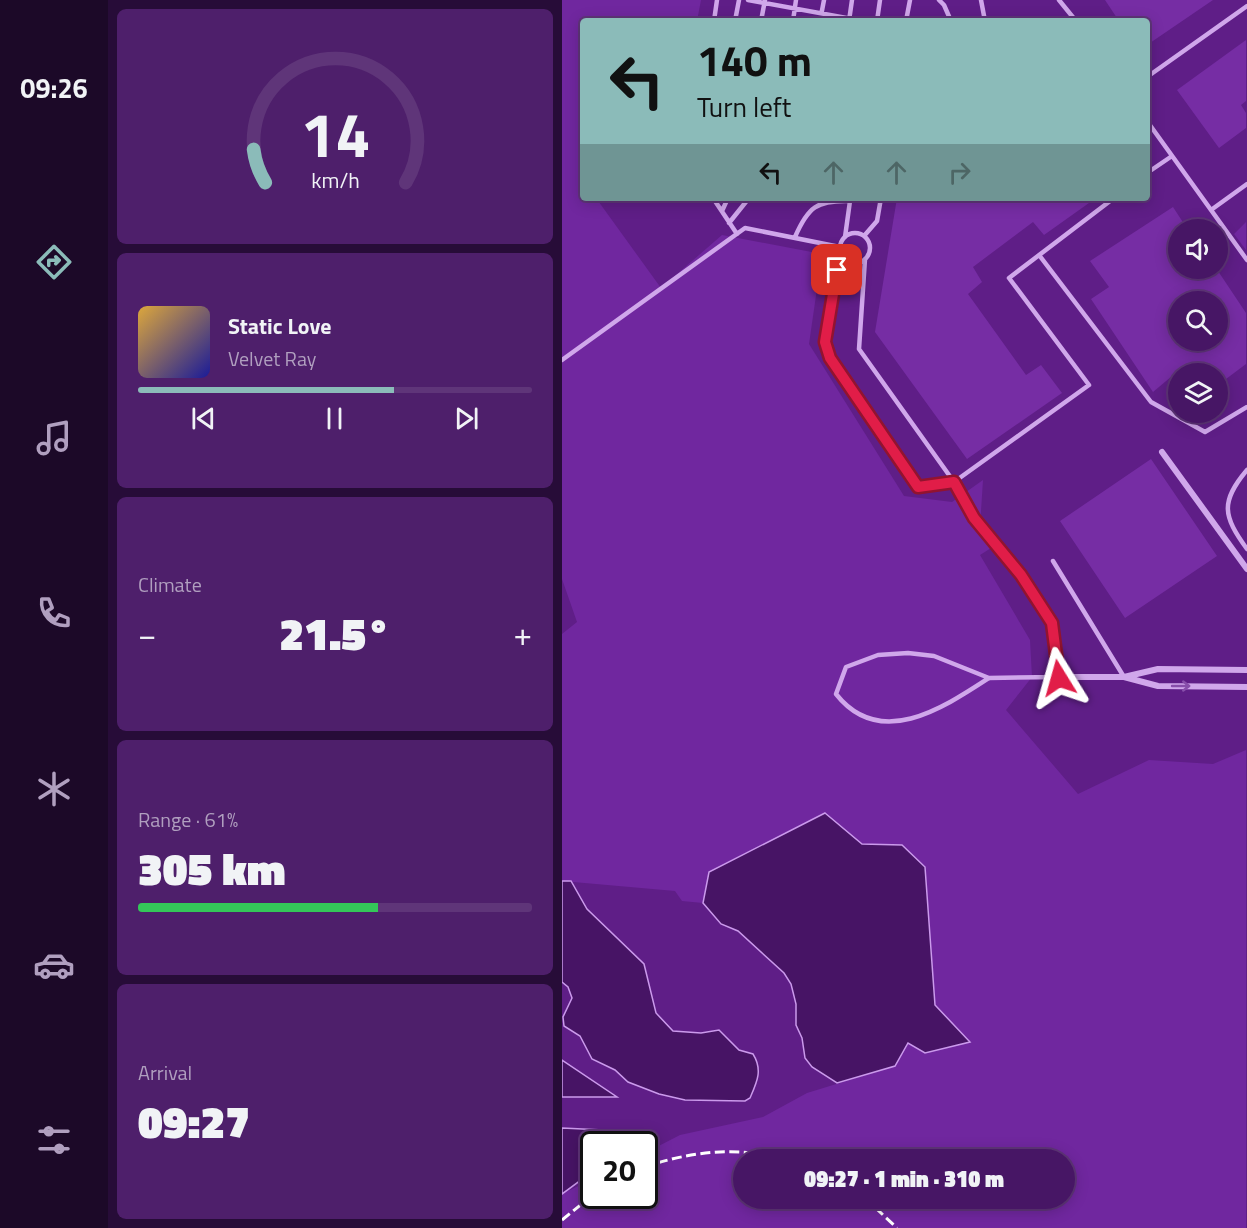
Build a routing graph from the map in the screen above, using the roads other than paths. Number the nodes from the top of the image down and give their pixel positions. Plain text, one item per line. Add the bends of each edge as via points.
1 (717, 0) edge
2 (739, 0) edge
3 (748, 0) edge
4 (796, 0) edge
5 (824, 0) edge
6 (852, 0) edge
7 (880, 0) edge
8 (910, 0) edge
9 (939, 0) edge
10 (981, 0) edge
11 (1059, 0) edge
12 (765, 1) edge
13 (1246, 6) edge
14 (795, 8) junction
15 (821, 13) junction
16 (714, 18) edge
17 (736, 18) edge
18 (762, 18) edge
19 (793, 18) edge
20 (820, 18) edge
21 (844, 18) edge
22 (849, 18) edge
23 (877, 18) edge
24 (907, 18) edge
25 (950, 18) edge
26 (984, 18) edge
27 (1074, 18) edge
28 (1150, 75) edge
29 (1150, 125) edge
30 (1172, 156) junction
31 (1150, 171) edge
32 (1246, 184) edge
33 (715, 201) edge
34 (727, 201) edge
35 (747, 201) edge
36 (836, 201) edge
37 (850, 201) edge
38 (880, 201) edge
39 (1110, 201) edge
40 (1211, 210) junction
41 (722, 211) junction
42 (729, 223) junction
43 (737, 234) junction
44 (864, 236) junction
45 (795, 237) junction
46 (845, 238) junction
47 (841, 249) junction
48 (1039, 255) junction
49 (865, 259) junction
50 (1246, 260) edge
51 (562, 360) edge
52 (1246, 407) edge
53 (1162, 452) dead end
54 (1246, 470) edge
55 (954, 482) junction
56 (1246, 549) edge
57 (1053, 561) dead end
58 (1246, 569) edge
59 (1246, 670) edge
60 (1124, 677) junction
61 (989, 678) junction
62 (1059, 678) junction
63 (1246, 687) edge

1 - 16 lane
2 - 17 lane
3 - 12 lane
4 - 14 lane
5 - 15 lane
6 - 22 lane
7 - 23 lane
8 - 24 lane
9 - 25 lane
10 - 26 lane
11 - 27 lane
12 - 14 lane
12 - 18 lane
13 - 28 lane
14 - 15 lane
14 - 19 lane
15 - 20 lane
15 - 21 lane
29 - 30 lane
30 - 31 lane
30 - 40 lane
32 - 40 lane
33 - 41 lane
34 - 41 lane
35 - 42 lane
36 - 45 lane via 821,203 808,213
37 - 46 lane
38 - 44 lane via 877,221
39 - 48 lane
40 - 50 lane
41 - 42 lane
42 - 43 lane
43 - 45 lane via 745,228
43 - 51 lane
44 - 46 lane via 854,233
44 - 49 lane via 870,248
45 - 47 lane
46 - 47 lane
47 - 49 lane via 851,262
47 - 55 lane via 825,342 830,358 918,487
48 - 52 lane via 1151,402 1205,432
48 - 55 lane via 1009,278 1089,385
49 - 55 lane via 859,349
53 - 58 street
54 - 56 lane via 1230,490 1227,510
55 - 62 lane via 974,518 1021,575 1052,623
57 - 60 lane
59 - 60 street via 1158,669
60 - 62 street
60 -> 63 street via 1158,686
61 - 61 lane via 934,656 878,655 846,667 836,694 846,708 866,719 900,721 928,714
61 - 62 lane

